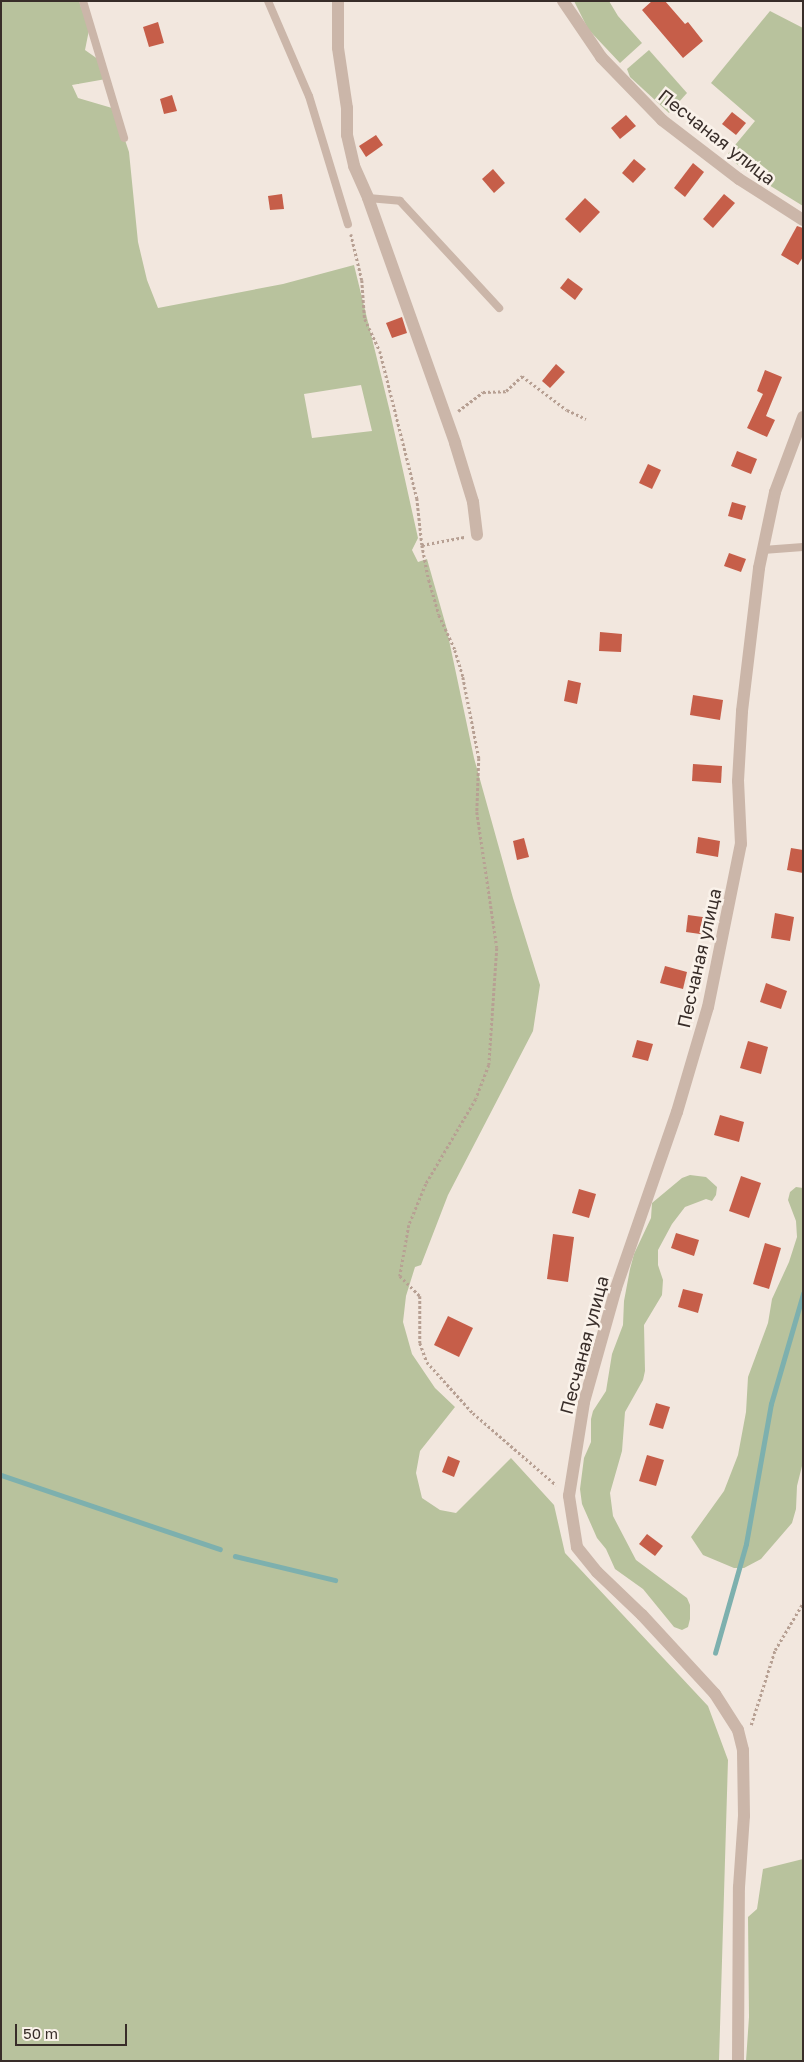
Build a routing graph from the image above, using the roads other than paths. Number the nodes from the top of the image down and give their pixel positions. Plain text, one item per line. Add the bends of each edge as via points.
1 (83, 1) edge
2 (268, 1) edge
3 (338, 1) edge
4 (563, 1) edge
5 (124, 138) dead end
6 (368, 198) junction
7 (803, 220) edge
8 (348, 224) road end
9 (499, 308) dead end
10 (803, 417) edge
11 (477, 535) road end
12 (803, 547) edge
13 (763, 550) junction
14 (738, 2061) edge

1 - 5 lane
2 - 8 lane via 309,96
3 - 6 street via 338,48 347,108 347,134 354,166
4 - 7 street, Песчаная улица via 601,57 662,120 739,179
6 - 9 lane via 400,201
6 - 11 street via 447,419 473,502
10 - 13 street, Песчаная улица via 775,492
12 - 13 lane
13 - 14 street, Песчаная улица via 742,711 738,781 741,844 728,911 708,1007 616,1288 584,1402 569,1496 577,1547 597,1572 715,1694 738,1730 743,1750 744,1816 739,1887

